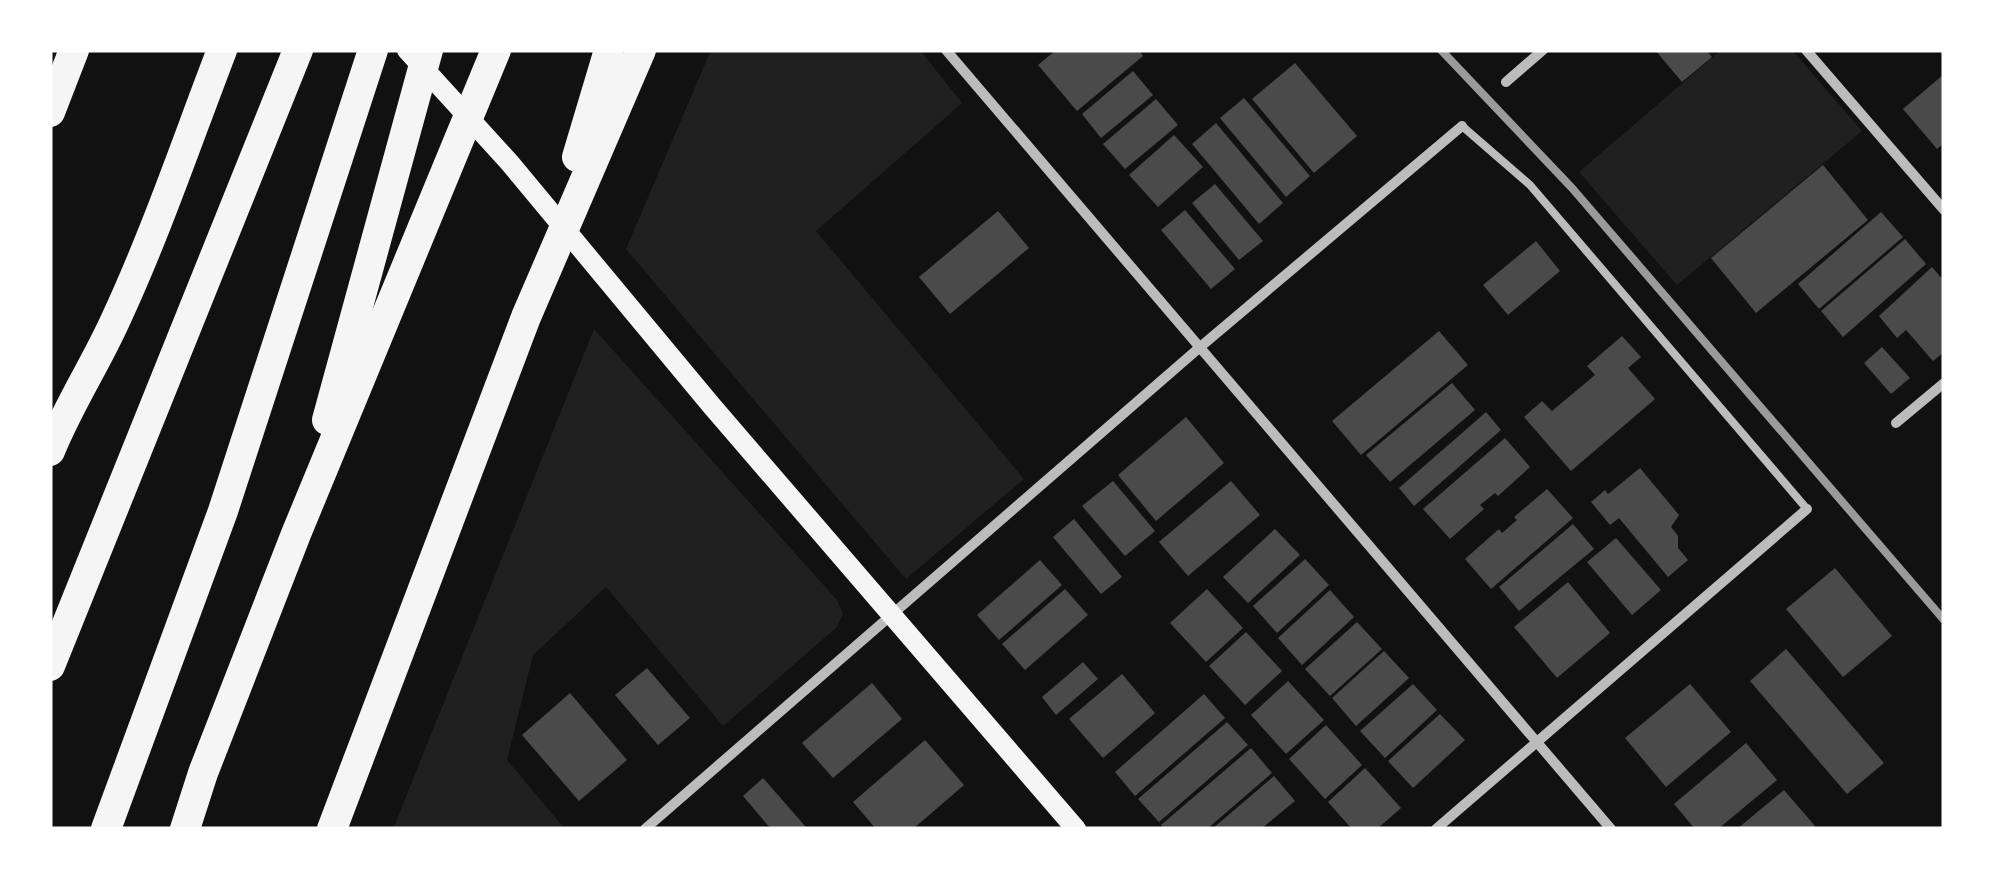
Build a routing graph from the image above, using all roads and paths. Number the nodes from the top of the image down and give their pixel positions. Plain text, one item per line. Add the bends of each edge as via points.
1 (74, 50) edge
2 (222, 50) edge
3 (298, 50) edge
4 (373, 50) edge
5 (407, 50) edge
6 (428, 50) edge
7 (496, 50) edge
8 (609, 50) edge
9 (640, 50) edge
10 (946, 50) edge
11 (1544, 50) edge
12 (1806, 50) edge
13 (1506, 82) dead end
14 (50, 112) edge
15 (1462, 126) joint
16 (1944, 210) edge
17 (526, 316) junction
18 (1199, 348) junction
19 (1944, 383) edge
20 (1896, 424) dead end
21 (50, 451) edge
22 (1808, 508) joint
23 (296, 534) junction
24 (892, 614) junction
25 (50, 666) edge
26 (1536, 741) junction
27 (106, 829) edge
28 (184, 829) edge
29 (332, 829) edge
30 (645, 829) edge
31 (1076, 829) edge
32 (1436, 829) edge
33 (1611, 829) edge

1 - 14 highway
2 - 21 highway via 114,324
3 - 25 highway
4 - 27 highway via 223,511
5 - 24 main road
6 - 23 highway
7 - 23 highway
8 - 17 highway
9 - 17 highway
10 - 18 street
11 - 13 street
12 - 16 street
15 - 18 street
15 - 22 lane via 1530,185
17 - 29 highway
18 - 24 street
18 - 26 street
19 - 20 street
22 - 26 street
23 - 28 highway
24 - 30 street
24 - 31 main road
26 - 32 street
26 - 33 street

